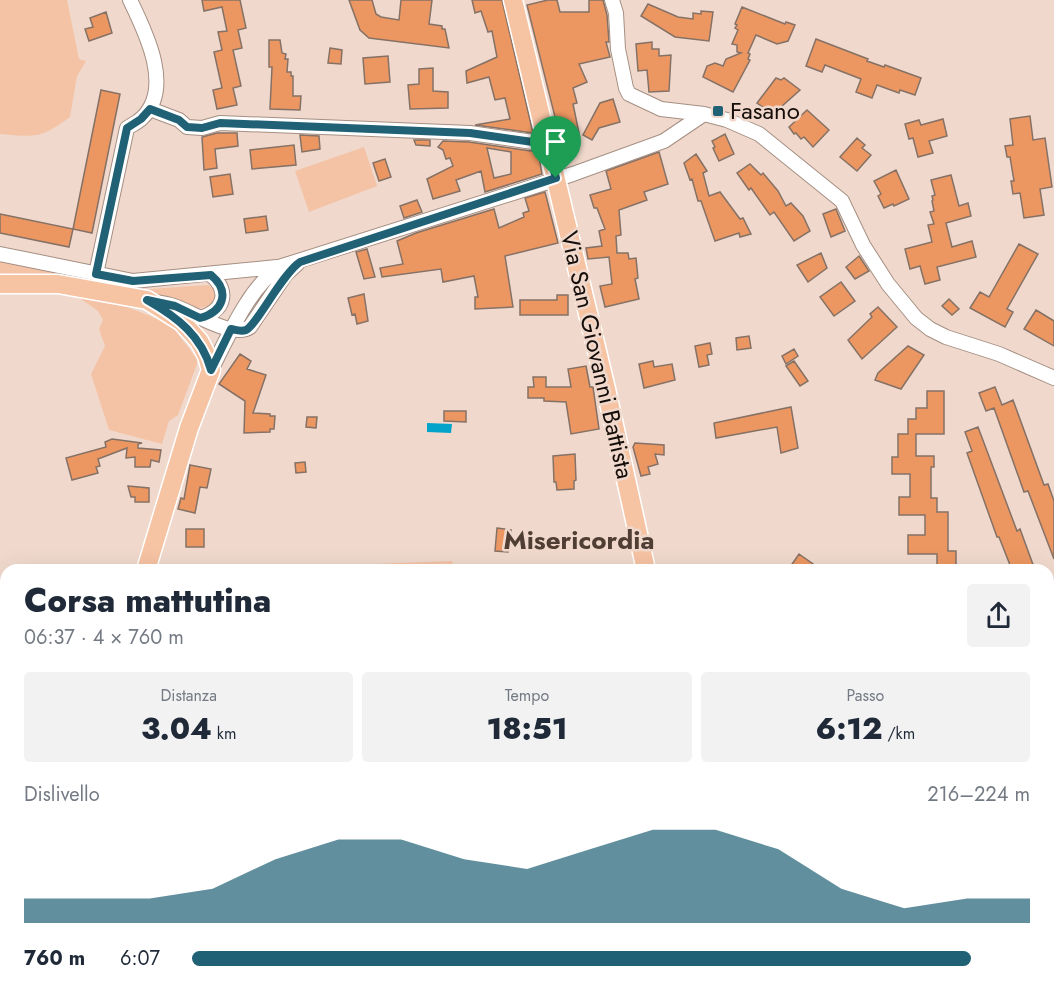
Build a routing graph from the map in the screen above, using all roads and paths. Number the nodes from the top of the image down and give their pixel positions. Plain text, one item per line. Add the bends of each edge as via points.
1 (130, 0) edge
2 (513, 0) edge
3 (612, 0) edge
4 (150, 109) junction
5 (704, 114) junction
6 (547, 144) junction
7 (556, 178) junction
8 (0, 254) edge
9 (300, 262) junction
10 (279, 267) junction
11 (96, 274) junction
12 (211, 275) junction
13 (0, 284) edge
14 (147, 300) junction
15 (200, 318) junction
16 (231, 329) junction
17 (211, 370) junction
18 (1054, 378) edge
19 (148, 564) edge
20 (645, 564) edge

1 - 4 street via 155,62 156,91
2 - 6 main road, Via San Giovanni Battista
3 - 5 street via 629,94 661,109
4 - 6 street via 187,127 220,123 470,133
4 - 11 street via 127,128
5 - 7 street via 664,141
5 - 18 street via 759,134 842,201 888,284 930,329
6 - 7 main road, Via San Giovanni Battista
7 - 9 street
7 - 20 main road, Via San Giovanni Battista
8 - 11 street
9 - 10 street
9 - 16 street via 286,274 250,327
10 - 12 street
10 - 16 street via 261,284
11 - 12 street via 133,281
12 - 15 street via 222,288 221,304 209,316
13 - 14 main road via 58,284
14 - 15 street via 175,306
14 - 17 main road via 188,328 203,349
15 - 16 street
16 - 17 street
17 - 19 main road

